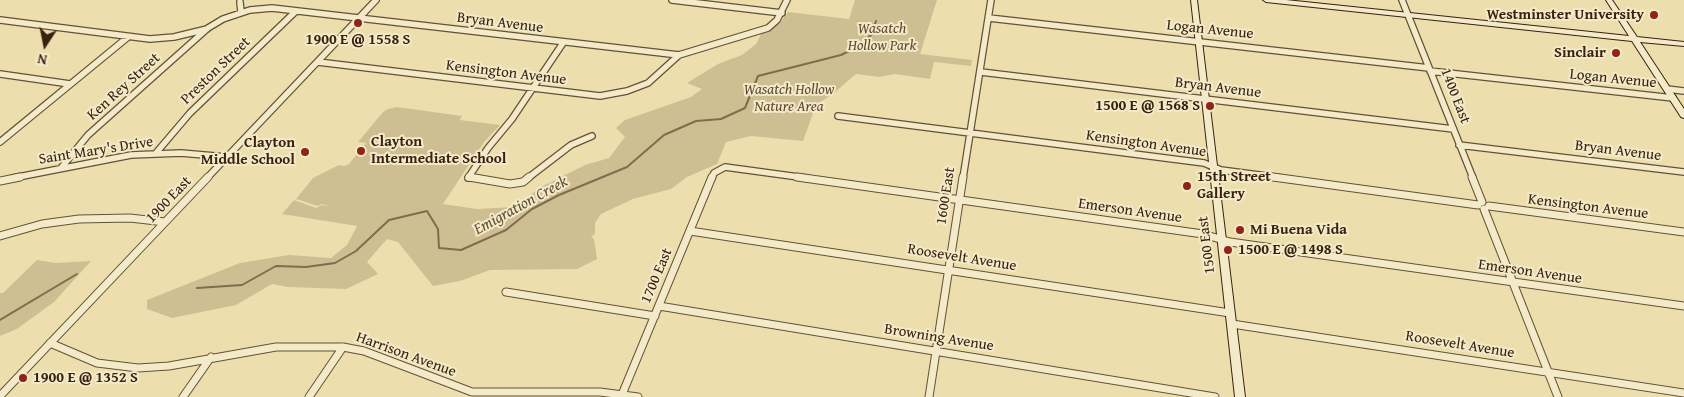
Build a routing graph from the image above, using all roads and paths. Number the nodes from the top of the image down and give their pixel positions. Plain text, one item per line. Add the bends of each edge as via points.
1 (376, 0) edge
2 (672, 0) edge
3 (787, 0) edge
4 (991, 0) edge
5 (1194, 0) edge
6 (1266, 0) edge
7 (1402, 0) edge
8 (1609, 0) edge
9 (240, 2) dead end
10 (296, 11) junction
11 (241, 12) junction
12 (782, 13) junction
13 (1408, 15) junction
14 (358, 18) junction
15 (988, 18) junction
16 (0, 20) edge
17 (208, 28) junction
18 (128, 37) junction
19 (174, 38) junction
20 (1635, 39) junction
21 (1199, 42) junction
22 (564, 43) junction
23 (1684, 44) edge
24 (188, 46) junction
25 (679, 55) junction
26 (318, 62) junction
27 (1430, 69) junction
28 (981, 72) junction
29 (0, 74) edge
30 (7, 75) junction
31 (0, 80) edge
32 (70, 84) junction
33 (533, 89) junction
34 (1667, 89) junction
35 (1684, 91) edge
36 (1673, 98) junction
37 (1206, 99) junction
38 (1684, 115) edge
39 (838, 116) dead end
40 (1453, 129) junction
41 (970, 133) junction
42 (592, 136) dead end
43 (0, 142) edge
44 (1459, 145) junction
45 (156, 153) junction
46 (227, 158) junction
47 (1213, 167) junction
48 (61, 168) junction
49 (720, 168) joint
50 (1684, 172) edge
51 (0, 181) edge
52 (960, 200) junction
53 (1483, 205) junction
54 (165, 222) junction
55 (690, 231) junction
56 (1684, 232) edge
57 (0, 236) edge
58 (1221, 238) junction
59 (949, 270) junction
60 (1513, 282) junction
61 (506, 292) dead end
62 (659, 306) junction
63 (1684, 306) edge
64 (1230, 313) junction
65 (655, 316) junction
66 (1232, 324) junction
67 (50, 343) junction
68 (343, 347) junction
69 (936, 352) junction
70 (211, 357) junction
71 (1548, 372) junction
72 (1684, 393) edge
73 (486, 395) edge
74 (0, 396) edge
75 (621, 396) edge
76 (183, 397) edge
77 (309, 397) edge
78 (638, 397) edge
79 (929, 397) edge
80 (1216, 397) edge
81 (1240, 397) edge
82 (1558, 397) edge

1 - 14 street, 1900 East
2 - 12 street
3 - 12 street
4 - 15 street, 1600 East
5 - 21 street, 1500 East
6 - 13 street
7 - 13 street, 1400 East
8 - 20 street
9 - 11 street
10 - 11 street, Bryan Avenue via 272,8
10 - 14 street, Bryan Avenue
10 - 45 street, Preston Street via 190,114
11 - 17 street, Bryan Avenue
12 - 25 street, Bryan Avenue via 773,24 760,31
13 - 20 street
13 - 27 street, 1400 East
14 - 22 street, Bryan Avenue
14 - 26 street, 1900 East
15 - 21 street, Logan Avenue
15 - 28 street, 1600 East
16 - 18 street
17 - 19 street
17 - 24 street, Ken Rey Street
18 - 19 street
18 - 32 street
19 - 24 street via 186,39
20 - 23 street
20 - 34 street
21 - 27 street, Logan Avenue
21 - 37 street, 1500 East
22 - 25 street, Bryan Avenue
22 - 33 street
24 - 48 street, Ken Rey Street via 88,136
25 - 33 street, Kensington Avenue via 648,83 615,94 582,96
26 - 33 street, Kensington Avenue
26 - 46 street, 1900 East
27 - 36 street, Logan Avenue
27 - 40 street, 1400 East
28 - 37 street, Bryan Avenue
28 - 41 street, 1600 East
29 - 30 street
30 - 31 street
30 - 32 street
32 - 43 street
33 - 42 street via 468,178 510,184 523,182 571,145
34 - 35 street, Logan Avenue
34 - 36 street
36 - 38 street
37 - 40 street, Bryan Avenue
37 - 47 street, 1500 East
39 - 41 street, Kensington Avenue
40 - 44 street, 1400 East
41 - 47 street, Kensington Avenue via 1204,163
41 - 52 street, 1600 East
44 - 50 street, Bryan Avenue
44 - 53 street, 1400 East
45 - 46 street, Saint Mary's Drive
45 - 48 street, Saint Mary's Drive
46 - 54 street, 1900 East
47 - 53 street, Kensington Avenue
47 - 58 street, 1500 East
48 - 51 street, Saint Mary's Drive
49 - 52 street, Emerson Avenue
49 - 55 street, 1700 East via 714,173
52 - 58 street, Emerson Avenue
52 - 59 street, 1600 East
53 - 56 street, Kensington Avenue
53 - 60 street, 1400 East
54 - 57 street via 80,218
54 - 67 street, 1900 East
55 - 59 street, Roosevelt Avenue
55 - 62 street, 1700 East
58 - 60 street, Emerson Avenue via 1230,242
58 - 64 street, 1500 East
59 - 64 street, Roosevelt Avenue
59 - 69 street, 1600 East
60 - 63 street, Emerson Avenue
60 - 71 street, 1400 East
61 - 65 street
62 - 65 street, 1700 East
62 - 69 street, Browning Avenue
64 - 66 street, 1500 East
65 - 75 street, 1700 East
66 - 71 street, Roosevelt Avenue
66 - 81 street, 1500 East
67 - 70 street, Harrison Avenue via 96,364 118,368 169,366
67 - 74 street, 1900 East
68 - 70 street, Harrison Avenue via 276,347
68 - 73 street, Harrison Avenue via 364,351 461,389
68 - 77 street
69 - 79 street, 1600 East
69 - 80 street, Browning Avenue
70 - 76 street
71 - 72 street, Roosevelt Avenue
71 - 82 street, 1400 East
73 - 75 street, Harrison Avenue via 578,391
75 - 78 street, Harrison Avenue

